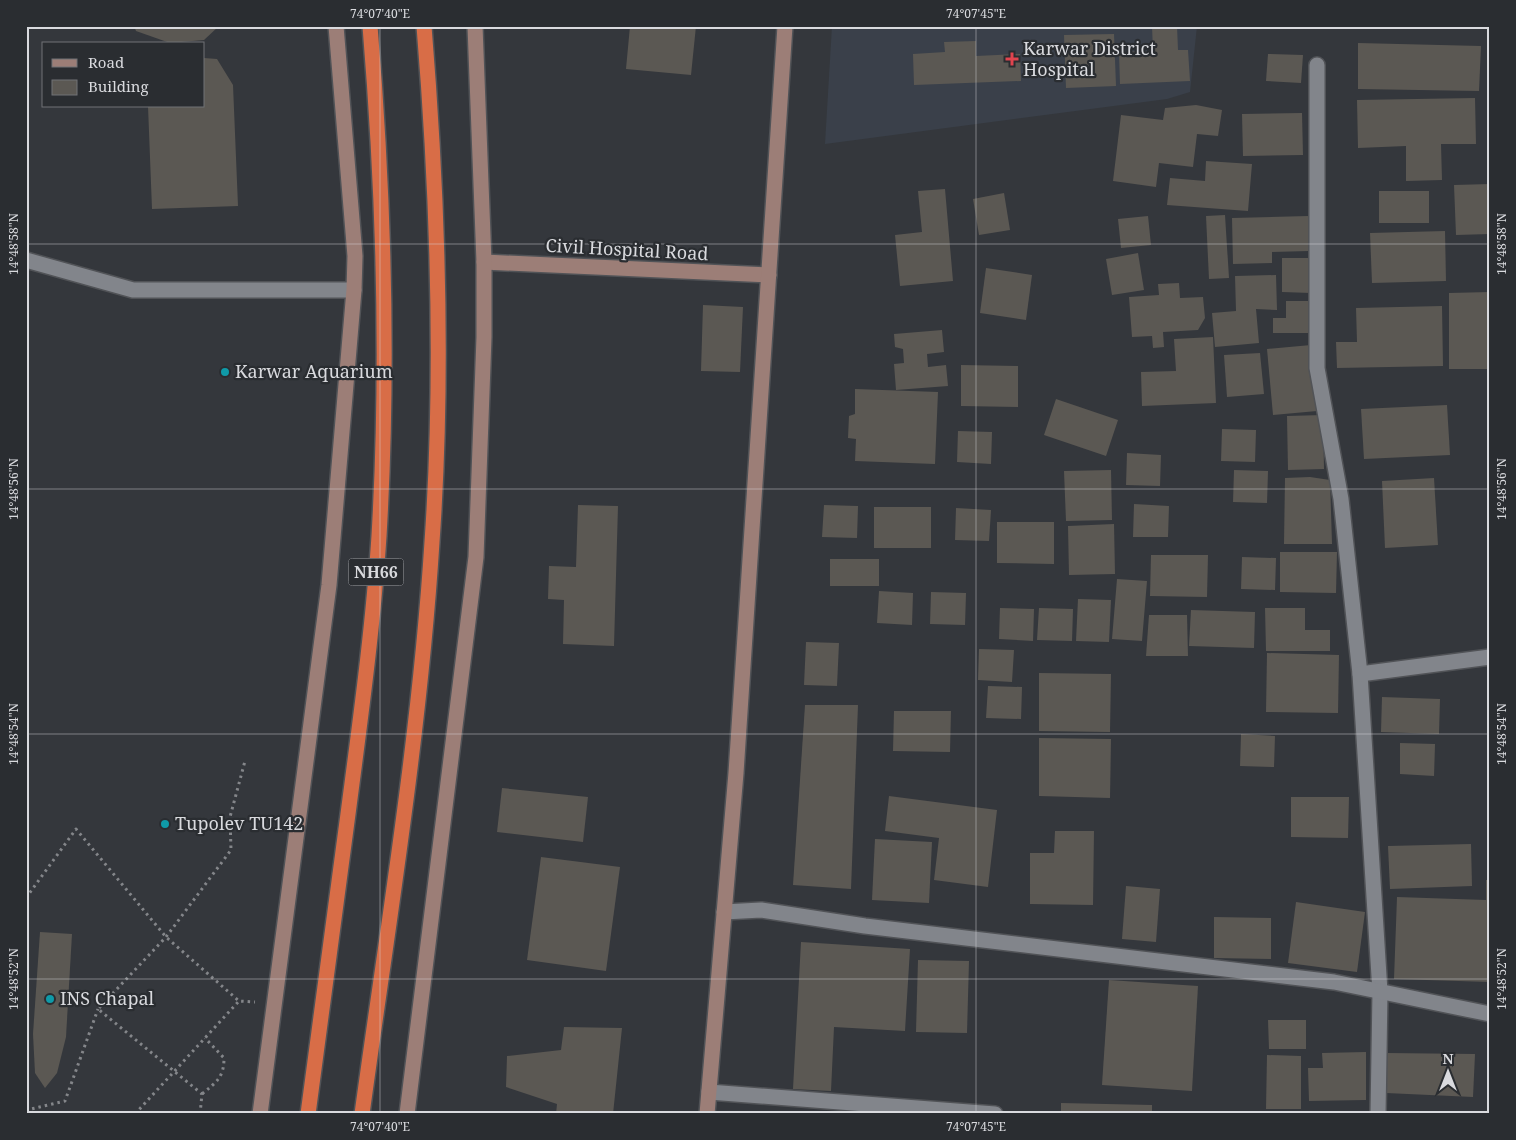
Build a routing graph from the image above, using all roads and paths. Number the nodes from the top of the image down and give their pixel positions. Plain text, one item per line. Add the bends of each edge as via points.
1 (336, 26) edge
2 (370, 26) edge
3 (424, 26) edge
4 (475, 26) edge
5 (785, 26) edge
6 (1317, 65) dead end
7 (26, 260) edge
8 (484, 262) junction
9 (769, 275) junction
10 (354, 290) junction
11 (1490, 657) edge
12 (1360, 674) junction
13 (245, 761) dead end
14 (26, 898) edge
15 (724, 912) junction
16 (166, 937) junction
17 (1380, 992) junction
18 (239, 1001) junction
19 (98, 1009) junction
20 (275, 1009) junction
21 (1490, 1014) edge
22 (205, 1038) junction
23 (174, 1071) junction
24 (709, 1092) junction
25 (202, 1094) junction
26 (29, 1114) edge
27 (135, 1114) edge
28 (200, 1114) edge
29 (260, 1114) edge
30 (308, 1114) edge
31 (362, 1114) edge
32 (406, 1114) edge
33 (707, 1114) edge
34 (995, 1114) edge
35 (1378, 1114) edge

1 - 10 street via 355,256
2 - 30 highway, NH66 via 385,264 386,353 379,539 360,724
3 - 31 highway, NH66 via 435,172 438,438 432,542 414,731
4 - 8 street
5 - 9 street
6 - 12 street via 1317,368 1341,499
7 - 10 street via 133,290
8 - 9 street, Civil Hospital Road
8 - 32 street via 476,557
9 - 15 street
10 - 20 street via 329,585
11 - 12 street
12 - 17 street
13 - 16 path via 230,817 231,850
14 - 16 path via 76,829
15 - 17 street via 761,910 865,926 1334,982
15 - 24 street
16 - 18 path
16 - 19 path
17 - 21 street
17 - 35 street
18 - 20 path
18 - 22 path
19 - 23 path
19 - 26 path via 65,1101 32,1109
20 - 29 street
22 - 23 path
22 - 25 path via 224,1058 224,1063 220,1078
23 - 25 path
23 - 27 path
24 - 33 street
24 - 34 street
25 - 28 path

